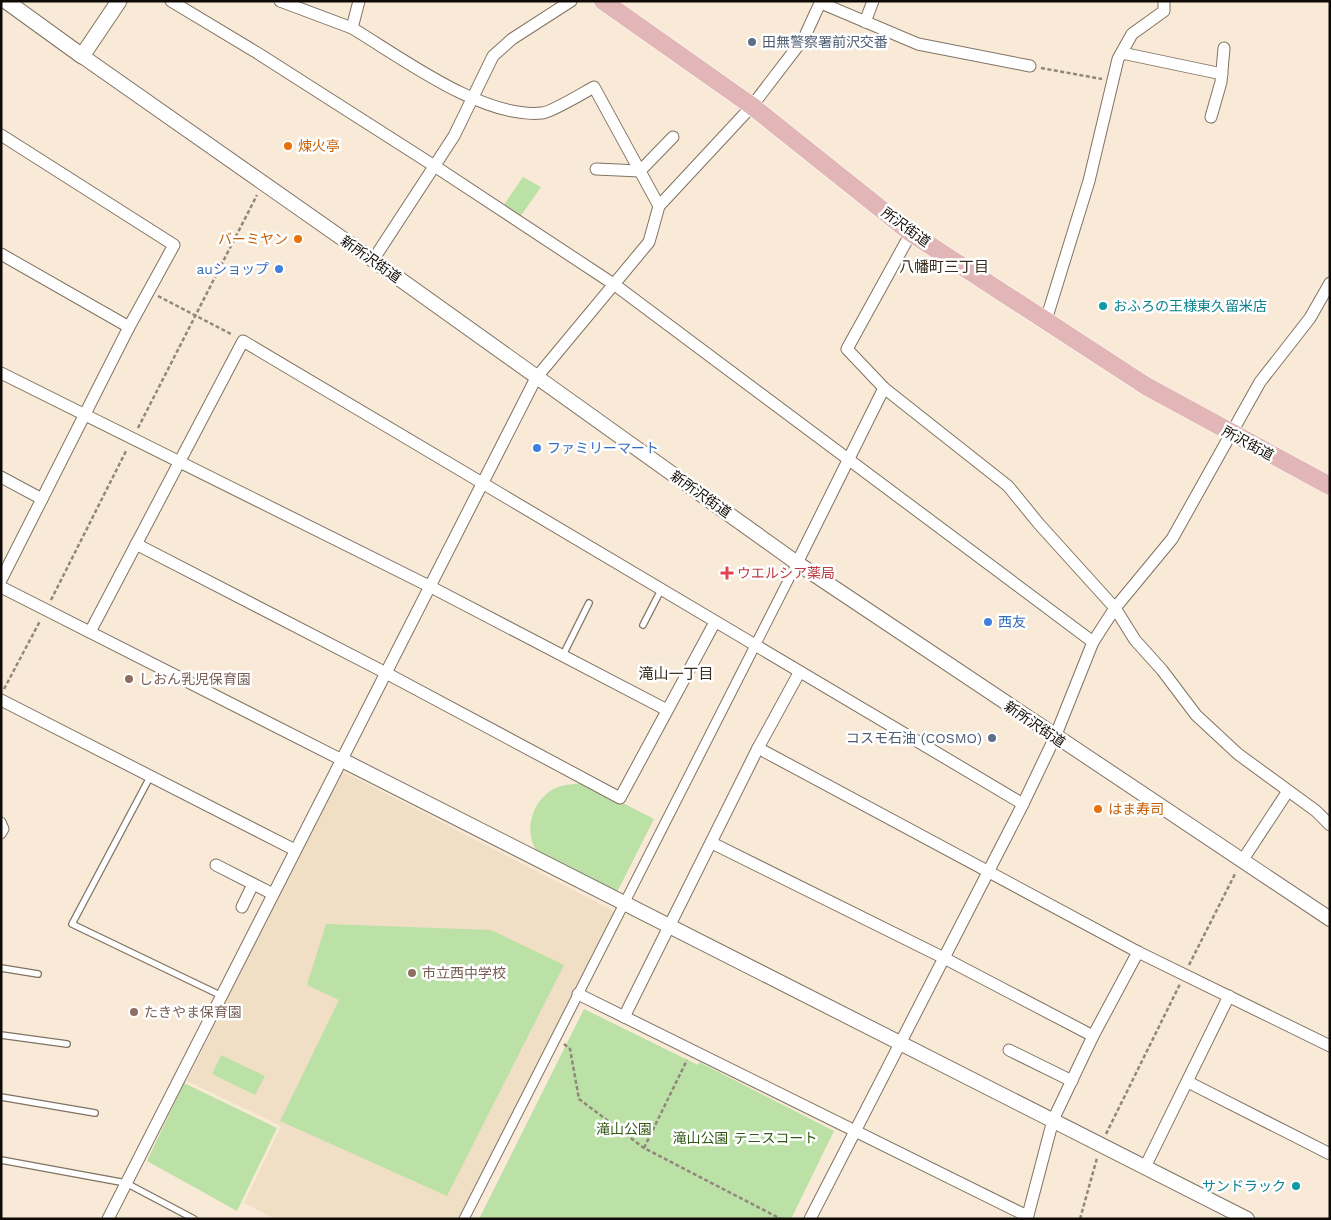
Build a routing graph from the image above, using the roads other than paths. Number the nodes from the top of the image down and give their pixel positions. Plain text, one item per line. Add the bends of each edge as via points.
1 (6, 1) edge
2 (119, 1) edge
3 (171, 1) edge
4 (280, 1) edge
5 (360, 1) edge
6 (571, 1) edge
7 (603, 1) edge
8 (873, 1) edge
9 (1164, 1) edge
10 (821, 2) edge
11 (865, 22) junction
12 (352, 28) junction
13 (1224, 48) dead end
14 (1122, 53) junction
15 (82, 56) junction
16 (1030, 66) road end
17 (1222, 74) junction
18 (472, 100) junction
19 (752, 106) junction
20 (1211, 118) dead end
21 (1, 135) edge
22 (673, 137) dead end
23 (436, 167) junction
24 (596, 168) dead end
25 (640, 171) junction
26 (659, 206) junction
27 (910, 233) junction
28 (1, 254) edge
29 (373, 260) junction
30 (1330, 283) edge
31 (615, 285) junction
32 (1046, 320) junction
33 (129, 327) junction
34 (1, 373) edge
35 (536, 378) junction
36 (884, 388) junction
37 (84, 415) junction
38 (1230, 433) junction
39 (849, 460) junction
40 (179, 463) junction
41 (1, 477) edge
42 (484, 483) junction
43 (1330, 486) edge
44 (42, 499) junction
45 (136, 544) junction
46 (797, 563) junction
47 (1, 580) edge
48 (431, 586) junction
49 (1, 587) edge
50 (661, 590) junction
51 (589, 603) dead end
52 (1115, 608) junction
53 (715, 622) junction
54 (643, 625) dead end
55 (90, 632) junction
56 (1093, 642) junction
57 (755, 646) junction
58 (562, 657) junction
59 (799, 672) junction
60 (386, 673) junction
61 (1, 700) edge
62 (667, 710) junction
63 (1055, 737) junction
64 (758, 748) junction
65 (342, 760) junction
66 (150, 777) junction
67 (1288, 791) junction
68 (1023, 804) junction
69 (1, 822) edge
70 (1330, 825) edge
71 (1, 834) edge
72 (712, 843) junction
73 (296, 850) junction
74 (1242, 861) junction
75 (216, 865) dead end
76 (988, 872) junction
77 (253, 884) junction
78 (273, 894) junction
79 (625, 903) junction
80 (242, 907) dead end
81 (1330, 919) edge
82 (670, 926) junction
83 (1138, 952) junction
84 (944, 958) junction
85 (1, 968) edge
86 (38, 974) dead end
87 (578, 994) junction
88 (222, 996) junction
89 (1228, 996) junction
90 (624, 1018) junction
91 (1, 1035) edge
92 (1093, 1036) junction
93 (67, 1044) dead end
94 (900, 1044) junction
95 (1330, 1046) edge
96 (1008, 1050) dead end
97 (1072, 1081) junction
98 (1188, 1082) junction
99 (1, 1097) edge
100 (95, 1113) dead end
101 (1053, 1120) junction
102 (854, 1132) junction
103 (1330, 1154) edge
104 (1, 1160) edge
105 (1145, 1167) junction
106 (126, 1183) junction
107 (1027, 1218) edge
108 (108, 1219) edge
109 (194, 1219) edge
110 (464, 1219) edge
111 (810, 1219) edge
112 (1247, 1219) edge

1 - 15 main road
2 - 15 main road
3 - 23 street
4 - 12 street
5 - 12 street
6 - 18 street via 512,39 493,56
7 - 19 main road, 所沢街道
8 - 11 street
9 - 14 street via 1164,11 1132,34
10 - 11 street
10 - 19 street via 804,38
11 - 16 street via 918,44
12 - 18 street
13 - 17 street
14 - 17 street
14 - 32 street via 1089,181
15 - 29 street, 新所沢街道
17 - 20 street
18 - 23 street
18 - 25 street via 502,109 544,113 594,87
19 - 26 street
19 - 27 main road, 所沢街道
21 - 33 street via 174,245
22 - 25 street
23 - 29 street
23 - 31 street
24 - 25 street
25 - 26 street
26 - 31 street via 649,242
27 - 32 main road, 所沢街道
27 - 36 street via 847,349
28 - 33 street
29 - 35 street, 新所沢街道
30 - 38 street via 1310,318 1260,382
31 - 35 street
31 - 39 street
32 - 38 main road, 所沢街道 via 1146,386
33 - 37 street
34 - 37 street
35 - 42 street
35 - 46 street, 新所沢街道
36 - 39 street
36 - 52 street via 1008,486
37 - 40 street
37 - 44 street
38 - 43 main road, 所沢街道
38 - 52 street via 1172,539
39 - 46 street
39 - 56 street
40 - 42 street via 243,341
40 - 45 street
40 - 48 street
41 - 44 street
42 - 48 street
42 - 50 street
44 - 47 street
45 - 55 street
45 - 60 street
46 - 57 street
46 - 63 street, 新所沢街道
48 - 58 street
48 - 60 street
49 - 55 street
50 - 53 street
50 - 54 lane
51 - 58 lane
52 - 56 street
52 - 67 street via 1135,640 1196,715 1238,754
53 - 57 street
53 - 62 street
55 - 65 street
56 - 63 street
57 - 59 street
57 - 79 street
58 - 62 street
59 - 64 street
59 - 68 street
60 - 62 street via 620,798
60 - 65 street
61 - 66 street
63 - 68 street
63 - 74 street, 新所沢街道
64 - 72 street
64 - 76 street
65 - 73 street
65 - 79 street
66 - 73 street
66 - 88 lane via 72,924
67 - 70 street
67 - 74 street
68 - 76 street
69 - 71 street via 4,829
72 - 82 street
72 - 84 street
73 - 78 street
74 - 81 street, 新所沢街道
75 - 77 street
76 - 83 street
76 - 84 street
77 - 78 street
77 - 80 street
78 - 88 street
79 - 82 street
79 - 87 street
82 - 90 street
82 - 94 street
83 - 89 street
83 - 92 street
84 - 92 street
84 - 94 street
85 - 86 lane
87 - 90 street
87 - 110 street
88 - 106 street
89 - 95 street
89 - 98 street
90 - 102 street
91 - 93 lane
92 - 97 street
94 - 101 street
94 - 102 street
96 - 97 street
97 - 101 street
98 - 103 street
98 - 105 street
99 - 100 lane
101 - 105 street
101 - 107 street
102 - 107 street
102 - 111 street
104 - 106 lane
105 - 112 street
106 - 108 street
106 - 109 lane

